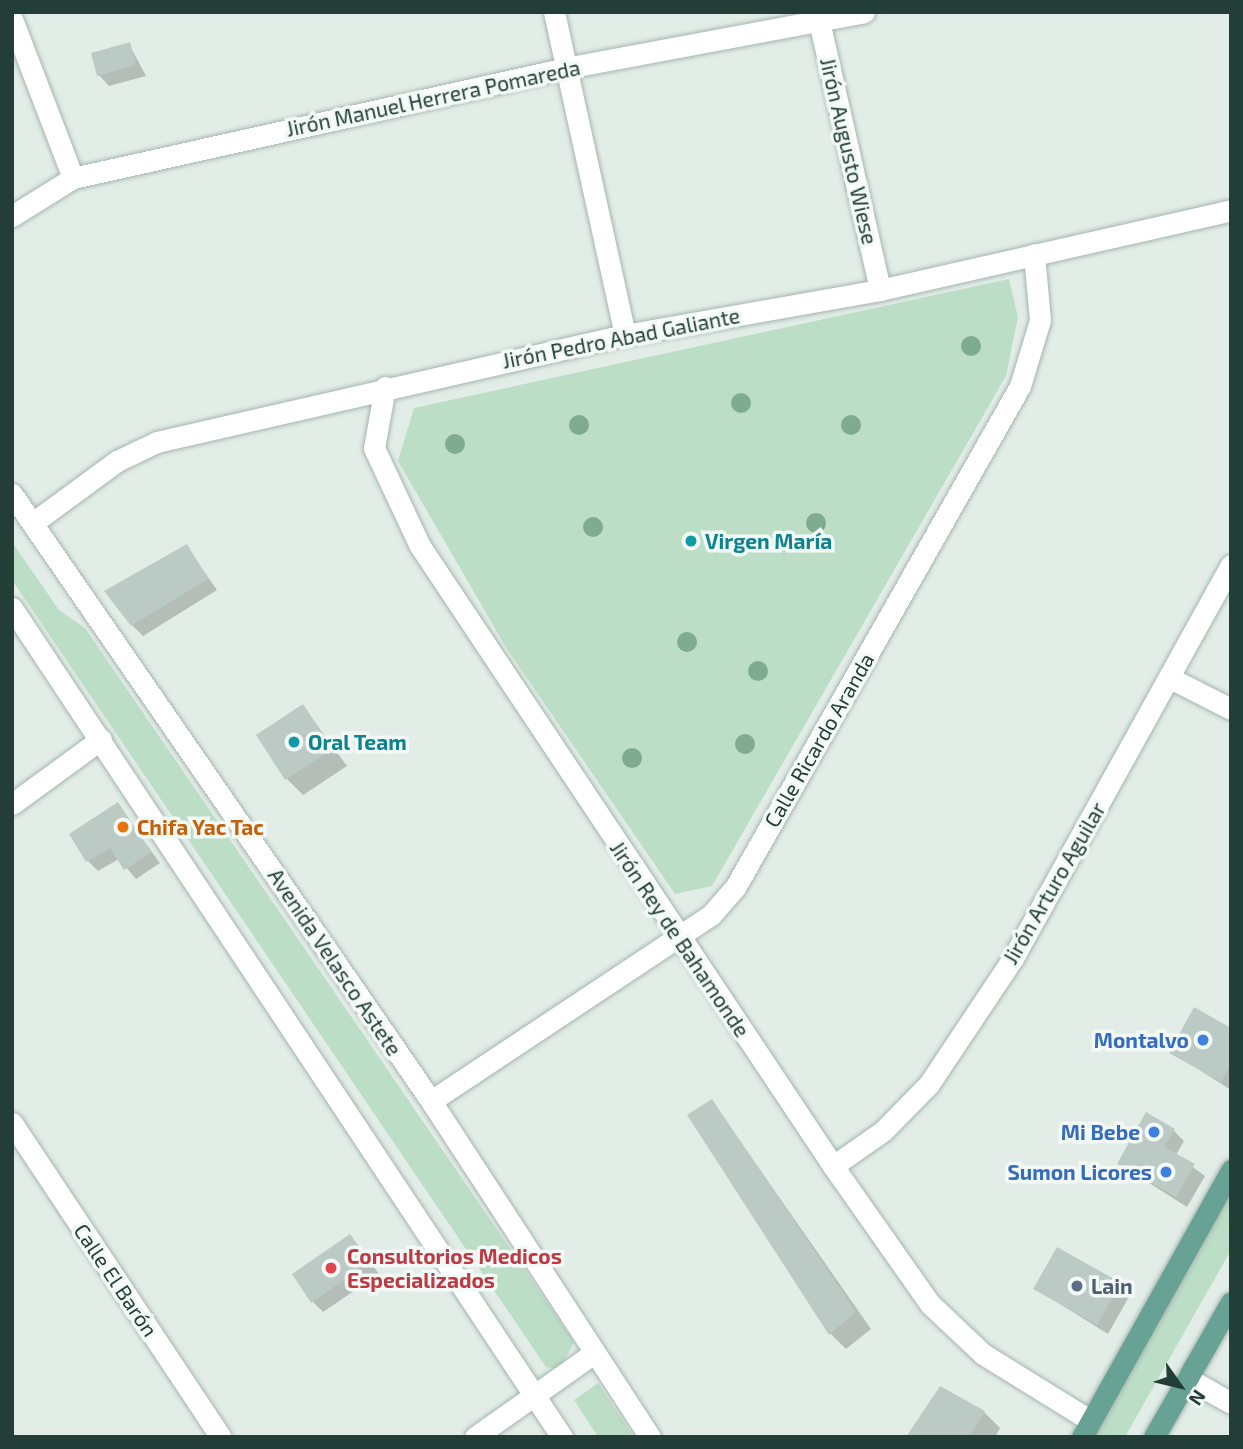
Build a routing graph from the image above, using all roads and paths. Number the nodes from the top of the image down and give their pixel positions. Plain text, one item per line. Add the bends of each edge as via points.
1 (554, 12) edge
2 (864, 12) edge
3 (819, 18) edge
4 (12, 19) edge
5 (566, 68) junction
6 (73, 178) junction
7 (1231, 210) edge
8 (12, 216) edge
9 (1034, 254) junction
10 (880, 290) junction
11 (625, 335) junction
12 (385, 387) junction
13 (12, 494) edge
14 (34, 522) junction
15 (1231, 565) edge
16 (12, 608) edge
17 (1170, 678) junction
18 (1231, 709) edge
19 (101, 739) junction
20 (12, 804) edge
21 (678, 936) junction
22 (430, 1101) junction
23 (12, 1123) edge
24 (833, 1166) junction
25 (1231, 1170) edge
26 (1231, 1302) edge
27 (594, 1353) junction
28 (1187, 1378) junction
29 (534, 1395) junction
30 (1231, 1403) edge
31 (1086, 1429) edge
32 (221, 1437) edge
33 (475, 1437) edge
34 (562, 1437) edge
35 (650, 1437) edge
36 (1154, 1437) edge

1 - 5 street
2 - 3 street, Jirón Manuel Herrera Pomareda
3 - 5 street, Jirón Manuel Herrera Pomareda
3 - 10 street, Jirón Augusto Wiese
4 - 6 street
5 - 6 street, Jirón Manuel Herrera Pomareda
5 - 11 street
6 - 8 street, Jirón Manuel Herrera Pomareda
7 - 9 street, Jirón Pedro Abad Galiante
9 - 10 street, Jirón Pedro Abad Galiante
9 - 21 street, Calle Ricardo Aranda via 1040,320 1020,386 736,886
10 - 11 street, Jirón Pedro Abad Galiante
11 - 12 street, Jirón Pedro Abad Galiante
12 - 14 street, Jirón Pedro Abad Galiante via 138,449
12 - 21 street, Jirón Rey de Bahamonde via 374,448 420,546
13 - 14 street, Avenida Velasco Astete
14 - 22 street, Avenida Velasco Astete
15 - 17 street, Jirón Arturo Aguilar
16 - 19 street
17 - 18 street
17 - 24 street, Jirón Arturo Aguilar via 1013,958 929,1084 883,1131
19 - 20 street
19 - 29 street
21 - 22 street, Calle Ricardo Aranda
21 - 24 street, Jirón Rey de Bahamonde
22 - 27 street, Avenida Velasco Astete
23 - 32 street, Calle El Barón
24 - 31 street, Jirón Rey de Bahamonde via 930,1304 983,1354
25 - 31 main road
26 - 28 main road
27 - 29 street
27 - 35 street, Avenida Velasco Astete
28 - 30 street
28 - 36 main road
29 - 33 street
29 - 34 street

